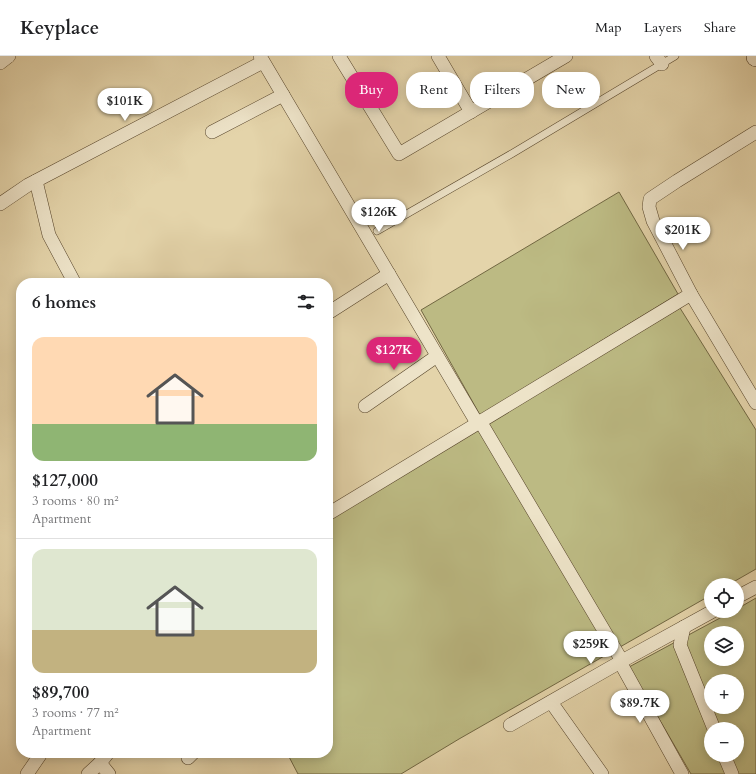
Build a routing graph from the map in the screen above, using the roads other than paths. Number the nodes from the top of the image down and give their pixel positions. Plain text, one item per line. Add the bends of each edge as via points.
1 (9, 56) edge
2 (339, 56) edge
3 (438, 56) edge
4 (566, 56) edge
5 (675, 56) edge
6 (261, 59) edge
7 (659, 60) edge
8 (0, 63) edge
9 (283, 95) junction
10 (471, 112) junction
11 (212, 132) dead end
12 (756, 132) edge
13 (36, 181) junction
14 (0, 204) edge
15 (377, 231) dead end
16 (389, 274) junction
17 (72, 278) edge
18 (691, 294) junction
19 (333, 310) edge
20 (437, 356) junction
21 (756, 403) edge
22 (365, 406) dead end
23 (479, 422) junction
24 (333, 511) edge
25 (756, 587) edge
26 (744, 594) edge
27 (704, 616) edge
28 (684, 627) junction
29 (621, 662) junction
30 (551, 702) junction
31 (711, 722) edge
32 (510, 725) dead end
33 (38, 758) edge
34 (104, 758) edge
35 (727, 762) edge
36 (27, 774) edge
37 (88, 774) edge
38 (109, 774) edge
39 (602, 774) edge
40 (682, 774) edge
41 (732, 774) edge

1 - 8 street
2 - 10 street via 399,154
3 - 10 street
4 - 10 street
5 - 7 lane
6 - 9 street
6 - 13 street
7 - 15 lane via 513,153
9 - 11 street
9 - 16 street
12 - 18 street via 650,199 648,207 653,221
13 - 14 street
13 - 17 street via 49,235
16 - 19 street
16 - 20 street
18 - 21 street
18 - 23 street
20 - 22 street
20 - 23 street
23 - 24 street
23 - 29 street
25 - 26 street
27 - 28 street
28 - 29 street
28 - 31 street via 680,645
29 - 30 street
29 - 40 street
30 - 32 street
30 - 39 street
33 - 36 street
34 - 37 street
34 - 38 street
35 - 41 street

